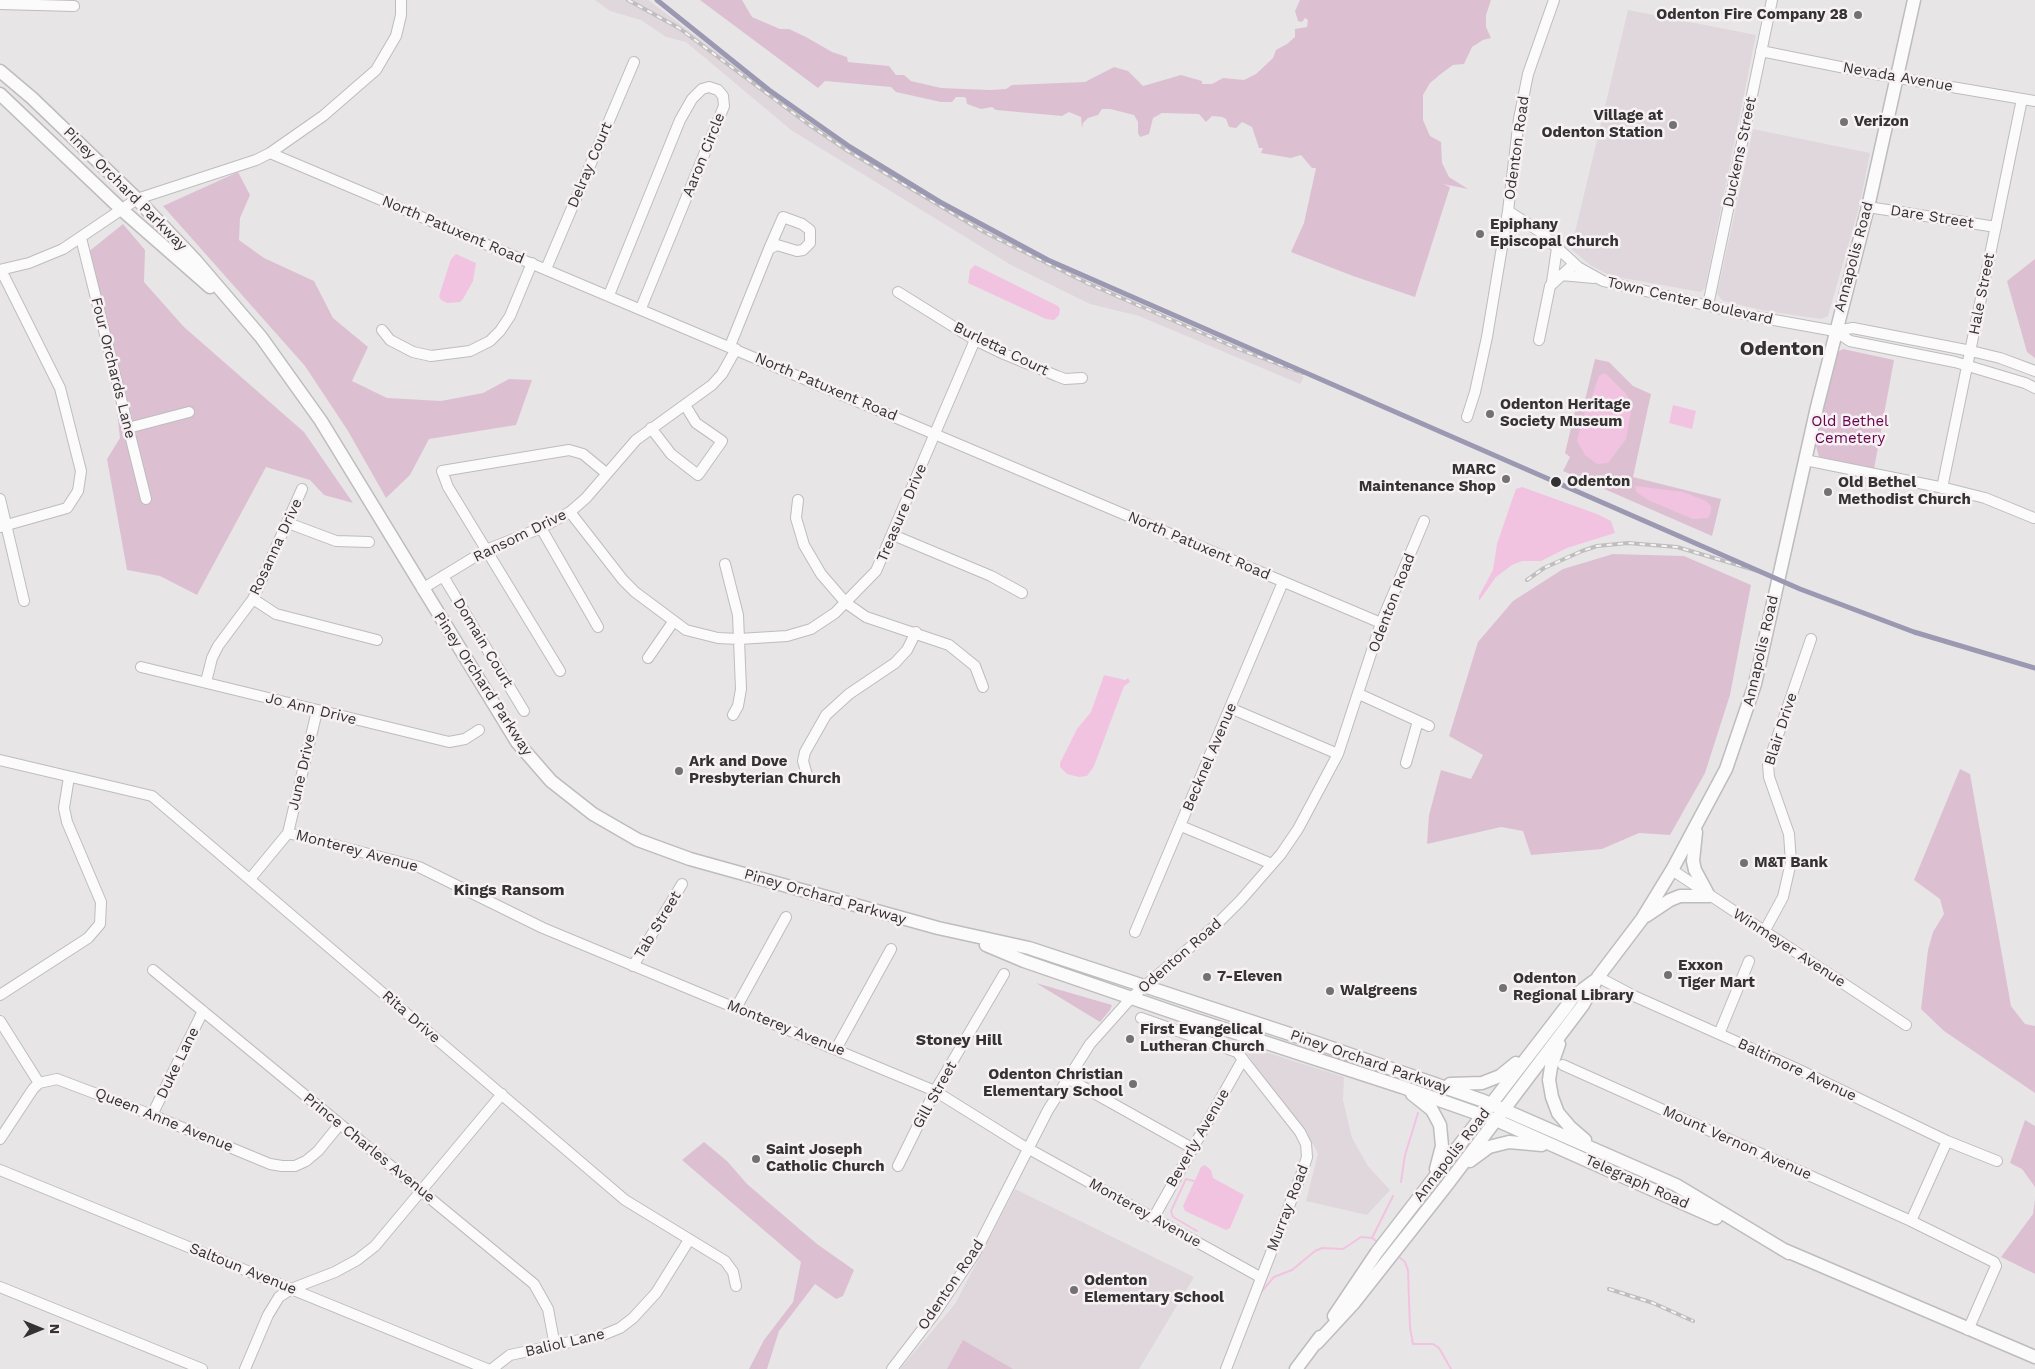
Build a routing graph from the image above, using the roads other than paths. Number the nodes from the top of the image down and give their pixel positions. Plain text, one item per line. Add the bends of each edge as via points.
1 (401, 0) edge
2 (1554, 0) edge
3 (1772, 0) edge
4 (1914, 0) edge
5 (5, 3) edge
6 (74, 6) dead end
7 (1761, 51) junction
8 (634, 62) dead end
9 (1, 72) edge
10 (1897, 77) junction
11 (0, 94) edge
12 (2022, 99) junction
13 (2035, 101) edge
14 (270, 153) junction
15 (137, 199) junction
16 (1868, 207) junction
17 (121, 209) junction
18 (1508, 211) junction
19 (1996, 227) junction
20 (81, 238) junction
21 (1557, 248) junction
22 (769, 249) junction
23 (532, 263) junction
24 (1574, 264) junction
25 (546, 269) junction
26 (0, 270) edge
27 (1561, 275) junction
28 (1594, 278) junction
29 (1552, 282) junction
30 (898, 292) dead end
31 (609, 295) junction
32 (1708, 305) junction
33 (641, 308) junction
34 (242, 315) junction
35 (382, 330) dead end
36 (1835, 331) junction
37 (975, 340) junction
38 (1539, 340) dead end
39 (733, 347) junction
40 (1970, 351) junction
41 (1967, 365) junction
42 (2035, 371) edge
43 (1082, 378) dead end
44 (2035, 388) edge
45 (685, 405) junction
46 (189, 412) dead end
47 (1467, 417) dead end
48 (128, 428) junction
49 (651, 428) junction
50 (935, 434) junction
51 (1805, 460) junction
52 (606, 473) junction
53 (1942, 488) junction
54 (302, 489) dead end
55 (0, 499) edge
56 (146, 499) dead end
57 (798, 500) dead end
58 (570, 512) junction
59 (2034, 518) edge
60 (1424, 521) dead end
61 (288, 523) junction
62 (3, 527) edge
63 (541, 528) junction
64 (893, 535) junction
65 (369, 542) dead end
66 (486, 550) junction
67 (725, 564) dead end
68 (443, 576) junction
69 (1283, 582) junction
70 (422, 589) junction
71 (1022, 593) dead end
72 (253, 599) junction
73 (24, 600) dead end
74 (846, 602) junction
75 (673, 622) junction
76 (1381, 624) junction
77 (598, 627) dead end
78 (916, 632) junction
79 (739, 639) junction
80 (1811, 639) dead end
81 (377, 640) dead end
82 (648, 658) dead end
83 (140, 667) dead end
84 (560, 671) dead end
85 (206, 682) junction
86 (983, 687) dead end
87 (1359, 694) junction
88 (1230, 708) junction
89 (524, 710) dead end
90 (317, 711) junction
91 (733, 715) dead end
92 (1418, 721) junction
93 (1429, 726) dead end
94 (479, 730) dead end
95 (1338, 754) junction
96 (0, 760) edge
97 (1406, 763) dead end
98 (807, 775) dead end
99 (69, 777) junction
100 (1696, 825) junction
101 (1181, 826) junction
102 (288, 833) junction
103 (1272, 864) junction
104 (1672, 870) junction
105 (250, 879) junction
106 (682, 884) dead end
107 (1709, 896) junction
108 (786, 917) dead end
109 (1642, 919) junction
110 (1135, 932) dead end
111 (1764, 932) junction
112 (961, 934) junction
113 (891, 949) dead end
114 (1749, 961) dead end
115 (633, 966) junction
116 (153, 970) dead end
117 (1004, 974) dead end
118 (1598, 978) junction
119 (1145, 986) junction
120 (0, 994) edge
121 (1132, 997) junction
122 (736, 1008) junction
123 (203, 1011) junction
124 (1181, 1016) junction
125 (1141, 1018) dead end
126 (0, 1022) edge
127 (1906, 1025) dead end
128 (1564, 1030) junction
129 (1176, 1031) junction
130 (1718, 1034) junction
131 (836, 1049) junction
132 (1534, 1049) junction
133 (1243, 1059) junction
134 (1563, 1065) dead end
135 (1068, 1078) junction
136 (1428, 1081) junction
137 (39, 1083) junction
138 (1402, 1087) junction
139 (935, 1091) junction
140 (502, 1094) junction
141 (1492, 1104) junction
142 (1504, 1109) junction
143 (152, 1115) junction
144 (1483, 1115) junction
145 (1496, 1120) junction
146 (340, 1124) junction
147 (0, 1139) edge
148 (1947, 1141) junction
149 (1028, 1147) junction
150 (1192, 1148) junction
151 (1570, 1152) junction
152 (1601, 1152) junction
153 (1997, 1161) dead end
154 (898, 1166) dead end
155 (0, 1170) edge
156 (1433, 1178) junction
157 (1446, 1186) junction
158 (422, 1190) junction
159 (1154, 1218) junction
160 (1911, 1222) junction
161 (688, 1240) junction
162 (1790, 1252) junction
163 (1260, 1277) junction
164 (0, 1286) edge
165 (736, 1286) dead end
166 (291, 1289) junction
167 (1968, 1330) junction
168 (1317, 1343) junction
169 (555, 1346) junction
170 (2035, 1356) edge
171 (202, 1369) edge
172 (245, 1369) edge
173 (487, 1369) edge
174 (492, 1369) edge
175 (892, 1369) edge
176 (1226, 1369) edge
177 (1296, 1369) edge

1 - 14 street via 396,36 376,70 323,116
2 - 18 street, Odenton Road via 1526,83 1517,125
3 - 7 street, Duckens Street
4 - 10 main road, Annapolis Road
5 - 6 street
7 - 10 street, Nevada Avenue
7 - 32 street, Duckens Street
8 - 25 street, Delray Court
9 - 15 main road, Piney Orchard Parkway
10 - 12 street, Nevada Avenue
10 - 16 main road, Annapolis Road
11 - 17 main road, Piney Orchard Parkway
12 - 13 street, Nevada Avenue
12 - 19 street, Hale Street
14 - 15 street
14 - 23 street, North Patuxent Road
15 - 17 street
15 - 34 main road, Piney Orchard Parkway
16 - 19 street, Dare Street
16 - 36 main road, Annapolis Road
17 - 20 street
17 - 34 main road, Piney Orchard Parkway
18 - 21 street, Town Center Boulevard
18 - 47 street, Odenton Road via 1482,365
19 - 40 street, Hale Street
20 - 26 street via 50,255
20 - 48 street, Four Orchards Lane
21 - 24 street, Town Center Boulevard
21 - 29 street
22 - 22 street, Ransom Drive via 777,245 803,250 810,244 810,230 782,217
22 - 39 street, Ransom Drive
23 - 25 street, North Patuxent Road
23 - 35 street via 510,316 500,331 490,341 470,351 431,356 413,352 395,344
24 - 27 street
24 - 28 street, Town Center Boulevard
25 - 31 street, North Patuxent Road
26 - 62 street via 60,388 80,471 78,491 67,508
27 - 28 street
27 - 29 street
28 - 32 street, Town Center Boulevard
29 - 38 street
30 - 37 street, Burletta Court
31 - 33 street, North Patuxent Road
31 - 33 street, Aaron Circle via 680,120 702,89 718,90 723,96 724,106
32 - 36 street, Town Center Boulevard
33 - 39 street, North Patuxent Road
34 - 70 main road, Piney Orchard Parkway via 281,363 321,421
36 - 40 street, Town Center Boulevard via 1853,328
36 - 41 street, Town Center Boulevard via 1850,341
36 - 51 main road, Annapolis Road
37 - 43 street, Burletta Court via 1064,379
37 - 50 street, Treasure Drive
39 - 45 street, Ransom Drive via 722,374
39 - 50 street, North Patuxent Road
40 - 41 street, Hale Street
40 - 42 street, Town Center Boulevard
41 - 44 street, Town Center Boulevard
41 - 53 street, Hale Street
45 - 49 street, Ransom Drive
45 - 49 street via 696,423 722,441 698,475 671,454
46 - 48 street
48 - 56 street, Four Orchards Lane
49 - 52 street, Ransom Drive
50 - 64 street, Treasure Drive
50 - 69 street, North Patuxent Road
51 - 53 street
51 - 100 main road, Annapolis Road via 1755,684 1726,769
52 - 58 street, Ransom Drive
52 - 66 street via 583,454 569,450 442,471 448,487
53 - 59 street via 1986,498
54 - 61 street, Rosanna Drive
55 - 62 street
57 - 74 street via 796,518 804,545 821,574
58 - 63 street, Ransom Drive
58 - 75 street, Treasure Drive via 623,580
60 - 76 street, Odenton Road
61 - 65 street via 336,541
61 - 72 street, Rosanna Drive
62 - 73 street
63 - 66 street, Ransom Drive
63 - 77 street
64 - 71 street via 991,576
64 - 74 street, Treasure Drive via 876,571
66 - 68 street, Ransom Drive
66 - 84 street
67 - 79 street via 736,601
68 - 70 street, Ransom Drive
68 - 89 street, Domain Court
69 - 76 street, North Patuxent Road
69 - 88 street, Becknel Avenue
70 - 112 main road, Piney Orchard Parkway via 499,714 534,764 571,798 616,829 690,859
72 - 81 street via 276,614
72 - 85 street, Rosanna Drive via 218,646
74 - 78 street via 866,617
74 - 79 street, Treasure Drive via 823,622 800,634
75 - 79 street, Treasure Drive via 698,634
75 - 82 street
76 - 87 street, Odenton Road
78 - 86 street via 943,642 960,653 975,666
78 - 98 street via 911,644 895,663 826,715 805,752 803,761
79 - 91 street via 740,698
80 - 111 street, Blair Drive via 1768,764 1769,777 1789,834 1790,862 1781,902
83 - 85 street, Jo Ann Drive
85 - 90 street, Jo Ann Drive
87 - 92 street
87 - 95 street, Odenton Road
88 - 95 street
88 - 101 street, Becknel Avenue
90 - 94 street, Jo Ann Drive via 449,742 465,739
90 - 102 street, June Drive
92 - 93 street
92 - 97 street
95 - 103 street, Odenton Road via 1302,823
96 - 99 street, Rita Drive
99 - 105 street, Rita Drive via 152,796
99 - 120 street via 64,808 101,902 100,924 88,938
100 - 104 main road, Annapolis Road
100 - 107 main road via 1693,861
101 - 103 street
101 - 110 street, Becknel Avenue
102 - 105 street, June Drive
102 - 115 street, Monterey Avenue via 419,867 510,913
103 - 119 street, Odenton Road via 1215,926
104 - 107 street, Winmeyer Avenue
104 - 109 main road, Annapolis Road
105 - 140 street, Rita Drive
106 - 115 street, Tab Street
107 - 109 main road via 1680,896
107 - 111 street, Winmeyer Avenue
108 - 122 street
109 - 118 main road, Annapolis Road
111 - 127 street, Winmeyer Avenue
112 - 119 main road, Piney Orchard Parkway via 1029,948
112 - 121 main road, Piney Orchard Parkway via 1024,961
113 - 131 street
114 - 130 street
115 - 122 street, Monterey Avenue
116 - 123 street, Prince Charles Avenue
117 - 139 street, Gill Street
118 - 128 main road, Annapolis Road
118 - 130 street, Baltimore Avenue
118 - 132 main road, Annapolis Road via 1574,996
119 - 121 street, Odenton Road
119 - 136 main road, Piney Orchard Parkway
121 - 124 main road, Piney Orchard Parkway
121 - 135 street, Odenton Road via 1090,1044
122 - 131 street, Monterey Avenue
123 - 143 street, Duke Lane
123 - 146 street, Prince Charles Avenue
124 - 129 street
124 - 138 main road, Piney Orchard Parkway
125 - 129 street
126 - 137 street
128 - 142 main road, Annapolis Road
128 - 152 main road via 1551,1067 1552,1097 1558,1113 1570,1127
129 - 133 street via 1237,1052
130 - 148 street, Baltimore Avenue
131 - 139 street, Monterey Avenue
132 - 136 main road via 1506,1072 1482,1083 1461,1085
132 - 141 main road, Annapolis Road
133 - 150 street, Beverly Avenue
133 - 163 street, Murray Road via 1306,1144 1303,1170
134 - 160 street, Mount Vernon Avenue
135 - 149 street, Odenton Road
135 - 150 street
136 - 141 main road, Piney Orchard Parkway
137 - 143 street, Queen Anne Avenue via 57,1079 67,1081
137 - 147 street
138 - 144 main road, Piney Orchard Parkway
138 - 156 main road via 1432,1110 1440,1125 1442,1146
139 - 149 street, Monterey Avenue
139 - 154 street, Gill Street
140 - 158 street
140 - 161 street, Rita Drive via 625,1200
141 - 142 main road, Telegraph Road
141 - 144 main road, Annapolis Road
142 - 145 main road, Annapolis Road
142 - 152 main road, Telegraph Road
143 - 146 street, Queen Anne Avenue via 270,1164 282,1166 295,1166 306,1161
144 - 145 main road, Telegraph Road
144 - 156 main road, Annapolis Road
145 - 151 main road, Telegraph Road
145 - 157 main road, Annapolis Road
146 - 158 street, Prince Charles Avenue
148 - 153 street, Baltimore Avenue
148 - 160 street
149 - 159 street, Monterey Avenue
149 - 175 street, Odenton Road via 975,1253
150 - 159 street, Beverly Avenue
151 - 157 main road via 1510,1142 1476,1155
151 - 162 main road, Telegraph Road
152 - 162 main road, Telegraph Road via 1676,1185
155 - 166 street, Saltoun Avenue
156 - 168 main road, Annapolis Road via 1377,1252
157 - 168 main road, Annapolis Road via 1353,1304
158 - 166 street via 375,1246 357,1260 336,1272
158 - 169 street, Prince Charles Avenue via 534,1284 548,1310
159 - 163 street, Monterey Avenue
160 - 167 street, Mount Vernon Avenue via 1994,1262 1996,1266
161 - 165 street, Rita Drive via 725,1262 733,1272
161 - 169 street, Baliol Lane via 656,1293 633,1318 604,1335
162 - 167 main road, Telegraph Road
163 - 176 street, Murray Road
164 - 171 street
166 - 172 street via 279,1297 268,1315
166 - 173 street, Saltoun Avenue
167 - 170 main road, Telegraph Road
168 - 177 main road, Annapolis Road
169 - 174 street, Baliol Lane via 510,1355

